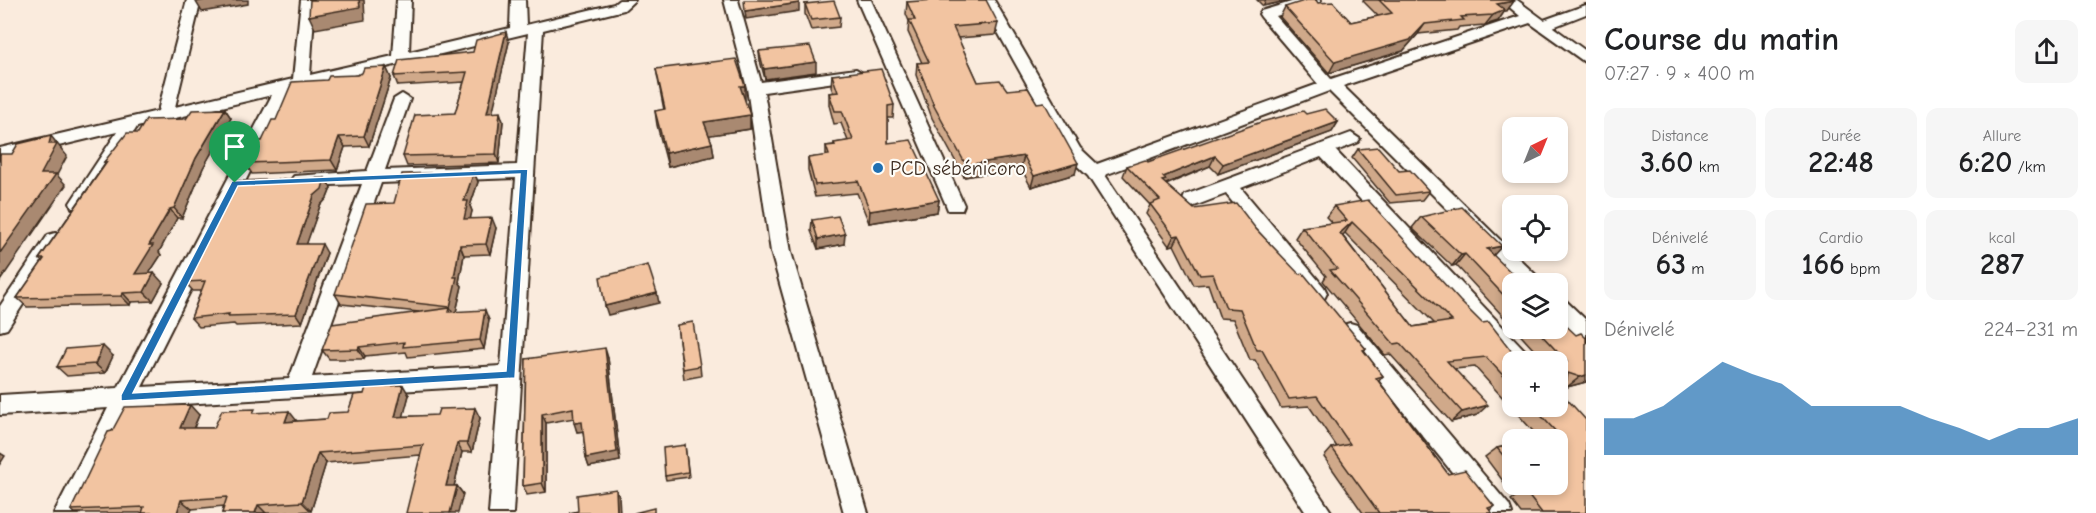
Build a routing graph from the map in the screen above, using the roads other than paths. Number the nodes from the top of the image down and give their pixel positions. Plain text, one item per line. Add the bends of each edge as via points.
1 (194, 0) edge
2 (308, 0) edge
3 (404, 0) edge
4 (518, 0) edge
5 (628, 0) edge
6 (731, 0) edge
7 (864, 0) edge
8 (987, 0) edge
9 (1314, 0) edge
10 (1508, 0) edge
11 (1586, 9) edge
12 (1535, 22) junction
13 (527, 29) junction
14 (1586, 58) edge
15 (401, 59) junction
16 (883, 70) junction
17 (293, 84) junction
18 (1330, 86) junction
19 (755, 88) junction
20 (402, 99) dead end
21 (165, 115) junction
22 (132, 122) junction
23 (1351, 139) dead end
24 (1323, 149) junction
25 (0, 154) edge
26 (525, 171) junction
27 (1094, 172) junction
28 (374, 178) junction
29 (281, 181) edge
30 (258, 182) edge
31 (235, 183) junction
32 (1229, 186) junction
33 (1192, 200) dead end
34 (955, 205) dead end
35 (1524, 273) edge
36 (1568, 316) edge
37 (0, 323) edge
38 (1586, 333) edge
39 (1515, 351) edge
40 (511, 375) junction
41 (297, 388) junction
42 (125, 398) junction
43 (0, 405) edge
44 (66, 513) edge
45 (501, 513) edge
46 (856, 513) edge
47 (1320, 513) edge
48 (1500, 513) edge

1 - 21 street
2 - 17 street
3 - 15 street
4 - 13 street
5 - 13 street via 619,7
6 - 19 street
7 - 16 street
8 - 27 street via 1073,152
9 - 18 street via 1266,14
10 - 12 street
11 - 12 street
12 - 14 street
12 - 18 street
13 - 15 street
13 - 26 street
15 - 17 street
16 - 19 street
16 - 34 street
17 - 21 street
17 - 31 street
18 - 27 street
18 - 35 street
19 - 46 street via 782,252
20 - 28 street
21 - 22 street
22 - 25 street
22 - 37 street
23 - 24 street
24 - 32 street
24 - 39 street
26 - 28 street
26 - 40 street
27 - 47 street
28 - 29 street
28 - 41 street
30 - 31 street
31 - 42 street
32 - 33 street
32 - 48 street
36 - 38 street
40 - 41 street
40 - 45 street
41 - 42 street
42 - 43 street
42 - 44 street

